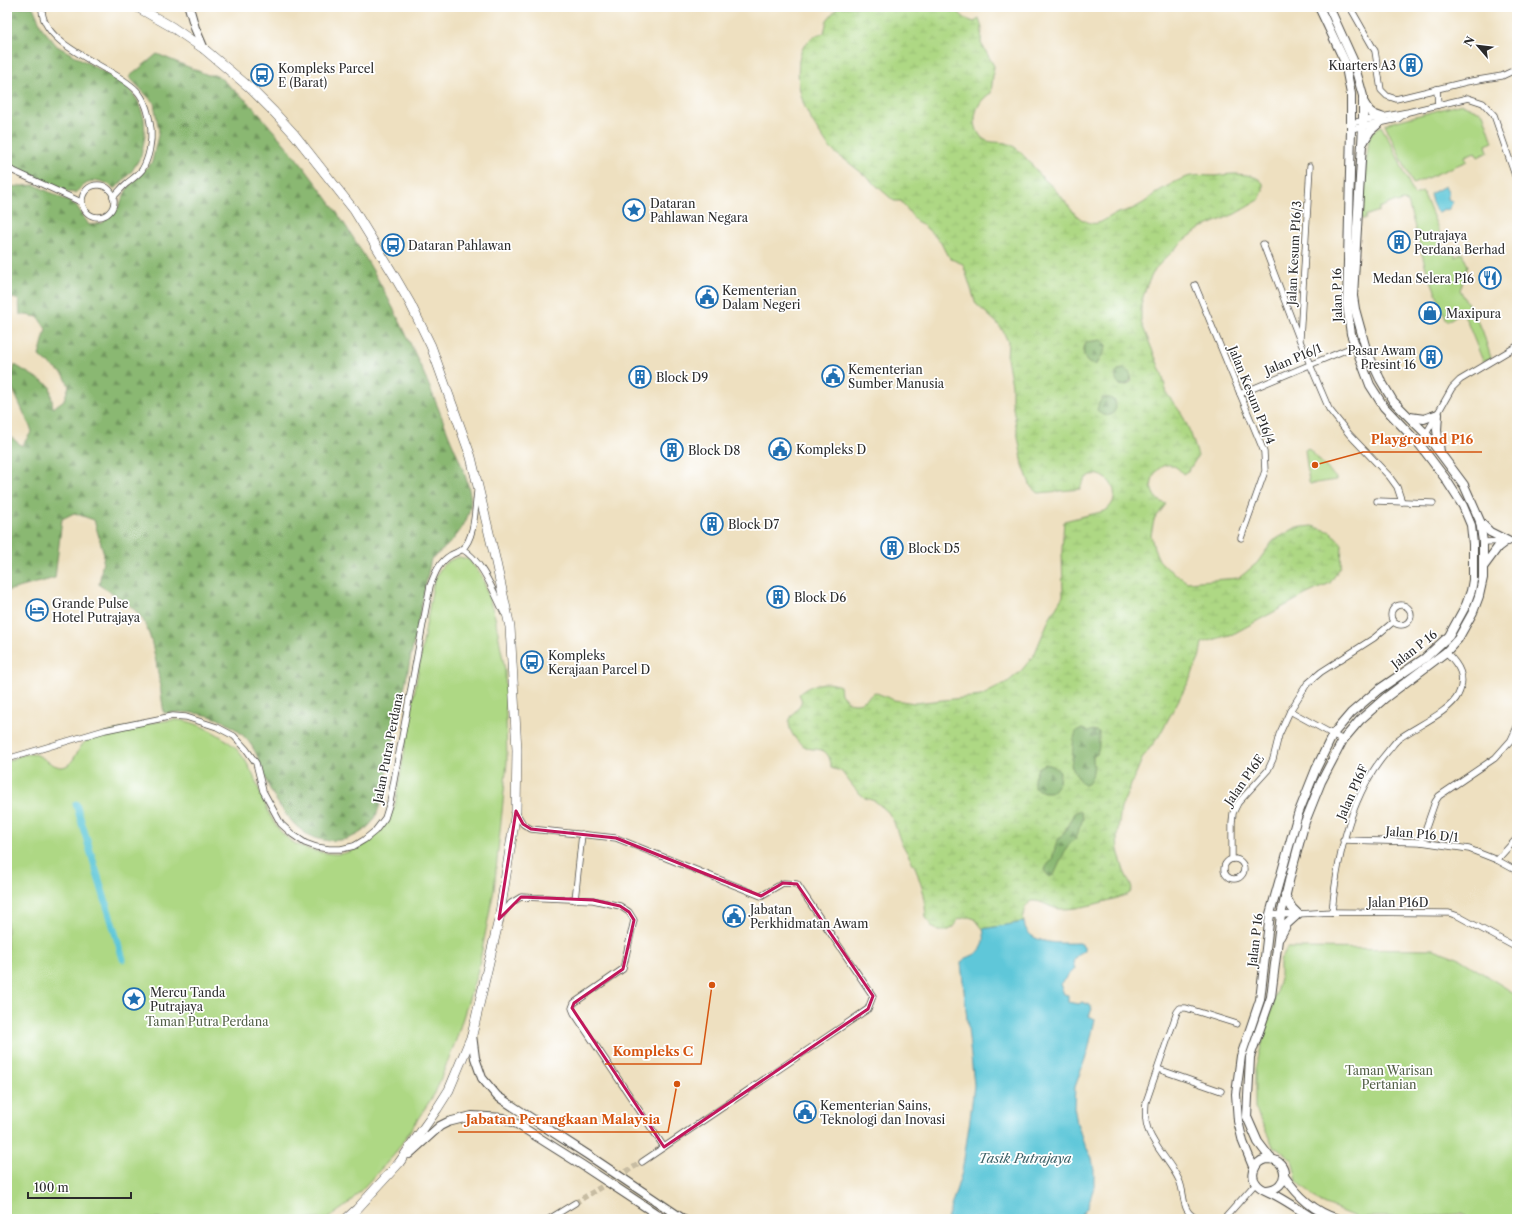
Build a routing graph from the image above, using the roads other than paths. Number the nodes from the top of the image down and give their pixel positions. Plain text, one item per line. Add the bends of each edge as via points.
1 (42, 7) edge
2 (137, 7) edge
3 (189, 7) edge
4 (1319, 7) edge
5 (1329, 7) edge
6 (1350, 7) edge
7 (204, 49) junction
8 (1517, 69) edge
9 (1437, 89) junction
10 (1363, 100) junction
11 (1438, 105) junction
12 (1379, 120) junction
13 (1363, 124) junction
14 (1351, 126) junction
15 (1362, 145) junction
16 (1310, 166) dead end
17 (7, 168) edge
18 (1517, 181) edge
19 (113, 197) junction
20 (81, 202) junction
21 (1263, 244) dead end
22 (1196, 285) dead end
23 (1300, 341) junction
24 (1355, 346) junction
25 (1517, 346) edge
26 (1310, 364) junction
27 (1240, 394) junction
28 (1384, 407) junction
29 (1438, 414) junction
30 (1410, 417) junction
31 (1426, 434) junction
32 (1441, 454) junction
33 (1445, 478) junction
34 (477, 486) junction
35 (1377, 501) dead end
36 (1402, 502) junction
37 (1433, 503) dead end
38 (1480, 521) junction
39 (1470, 526) junction
40 (1241, 538) dead end
41 (1507, 541) junction
42 (1517, 541) edge
43 (1483, 542) junction
44 (462, 549) junction
45 (1473, 561) junction
46 (1483, 567) junction
47 (1394, 622) dead end
48 (510, 627) junction
49 (1446, 652) junction
50 (1290, 711) junction
51 (1517, 727) edge
52 (1333, 734) junction
53 (1343, 740) junction
54 (7, 759) edge
55 (516, 812) junction
56 (582, 834) junction
57 (1517, 838) edge
58 (1343, 840) junction
59 (1421, 842) junction
60 (1232, 859) dead end
61 (1497, 860) junction
62 (1517, 871) edge
63 (1285, 895) junction
64 (575, 900) junction
65 (1332, 912) junction
66 (1270, 914) junction
67 (1298, 914) junction
68 (1281, 915) junction
69 (499, 919) junction
70 (1277, 941) junction
71 (1517, 948) edge
72 (1237, 1024) dead end
73 (472, 1035) junction
74 (1158, 1069) junction
75 (1222, 1091) dead end
76 (664, 1147) junction
77 (1270, 1159) junction
78 (642, 1162) tunnel mouth
79 (399, 1163) junction
80 (1254, 1168) junction
81 (1284, 1176) junction
82 (1256, 1183) junction
83 (1267, 1190) junction
84 (575, 1203) tunnel mouth
85 (346, 1219) edge
86 (549, 1219) edge
87 (664, 1219) edge
88 (683, 1219) edge
89 (1198, 1219) edge
90 (1224, 1219) edge
91 (1314, 1219) edge
92 (1338, 1219) edge

1 - 19 street via 41,13 46,26 60,41 124,80 137,90 146,105 152,137 148,153 136,177
2 - 7 main road
3 - 7 street
4 - 14 street, Jalan P 16 via 1345,62 1351,94
5 - 10 street, Jalan P 16 via 1353,60
6 - 9 street via 1375,51 1381,90 1387,96 1396,98
7 - 34 main road via 274,112 354,210 410,303 430,346 471,456
8 - 9 street via 1502,76
9 - 11 street
10 - 12 street
10 - 13 street, Jalan P 16
11 - 12 street
11 - 18 street via 1468,98 1483,103 1494,114
12 - 13 street
12 - 15 street
13 - 14 street
13 - 15 street, Jalan P 16
14 - 24 street, Jalan P 16 via 1347,305
15 - 30 street, Jalan P 16 via 1353,296 1355,309 1366,349 1380,378 1394,401
16 - 23 street, Jalan Kesum P16/3
17 - 20 street
19 - 20 street via 103,186 93,185 84,192
19 - 20 street via 112,208 105,216 100,217 89,215
21 - 23 street, Jalan Kesum P16/3
22 - 27 street, Jalan Kesum P16/4
23 - 26 street, Jalan Kesum P16/3
24 - 26 street, Jalan P16/1
24 - 28 street, Jalan P 16 via 1370,385
25 - 29 street via 1460,380 1452,388
26 - 27 street, Jalan P16/1
26 - 36 street, Jalan Kesum P16/3 via 1329,409 1353,439 1389,476 1397,487
27 - 40 street, Jalan Kesum P16/4 via 1266,462
28 - 31 street via 1416,432
28 - 33 street, Jalan P 16 via 1420,445
29 - 30 street via 1424,419
29 - 31 street
29 - 32 street via 1437,430
30 - 31 street, Jalan P 16
31 - 32 street, Jalan P 16
31 - 33 street via 1427,444
32 - 38 street, Jalan P 16 via 1464,485
33 - 39 street, Jalan P 16 via 1463,506
34 - 44 street via 475,514 467,543
34 - 48 main road
35 - 36 street
36 - 37 street
38 - 41 street via 1490,532
38 - 43 street, Jalan P 16
39 - 43 street
39 - 45 street, Jalan P 16
41 - 42 street
41 - 43 street
41 - 46 street via 1498,547
43 - 45 street
43 - 46 street, Jalan P 16
44 - 48 street via 484,574
44 - 54 street, Jalan Putra Perdana via 449,556 439,566 430,586 385,818 375,831 354,846 341,849 316,847 292,834 281,824 263,791 256,763 246,749 234,736 218,727 186,717 173,716 105,730
45 - 52 street, Jalan P 16 via 1471,591 1449,636 1426,658 1378,690 1350,714
46 - 49 street, Jalan P 16 via 1483,578 1473,612 1458,639
47 - 50 street, Jalan P16E via 1321,672 1307,684
48 - 55 main road via 517,750
49 - 53 street, Jalan P 16 via 1384,698
49 - 58 street, Jalan P16F via 1456,662 1460,671 1462,682 1458,696 1446,708 1398,739 1378,762 1363,788
50 - 52 street
50 - 60 street, Jalan P16E via 1268,770 1233,812
51 - 59 street via 1495,758 1439,796
52 - 53 street
52 - 66 street, Jalan P 16 via 1298,814
53 - 63 street, Jalan P 16 via 1321,782 1305,822
55 - 56 street via 523,824 531,829
55 - 69 main road
56 - 64 street
56 - 76 street via 616,838 760,896 783,883 797,884 873,996 868,1009
57 - 61 street
58 - 59 street, Jalan P16 D/1
58 - 65 street, Jalan P16F
59 - 61 street, Jalan P16 D/1 via 1469,849
61 - 62 street, Jalan P16 D/1
63 - 67 street
63 - 68 street, Jalan P 16
64 - 69 street via 522,897 511,903
64 - 76 street via 593,900 620,906 629,912 634,920 623,969 574,1003 572,1008
65 - 67 street, Jalan P16D
65 - 71 street, Jalan P16D via 1449,913
66 - 68 street, Jalan P16D
66 - 80 street, Jalan P 16 via 1260,1000 1241,1056 1236,1094 1243,1142
67 - 68 street, Jalan P16D
67 - 70 street via 1287,924
68 - 70 street, Jalan P 16
69 - 73 main road
70 - 77 street, Jalan P 16 via 1271,997 1250,1057 1247,1117 1258,1142
72 - 74 street via 1180,1008
73 - 79 main road via 449,1090
73 - 88 street via 475,1058 482,1078 497,1096
74 - 75 street
74 - 89 street via 1146,1102 1146,1124 1179,1180 1186,1209
76 - 78 street
77 - 80 street via 1261,1161
77 - 81 street, Jalan P 16 via 1282,1167
79 - 85 main road
79 - 87 street via 422,1140 448,1122 472,1116 503,1118 573,1159
80 - 82 street, Jalan P 16
81 - 83 street via 1276,1188
81 - 92 street, Jalan P 16 via 1293,1190 1305,1201 1326,1216
82 - 83 street
82 - 90 street
83 - 91 street
84 - 86 street

